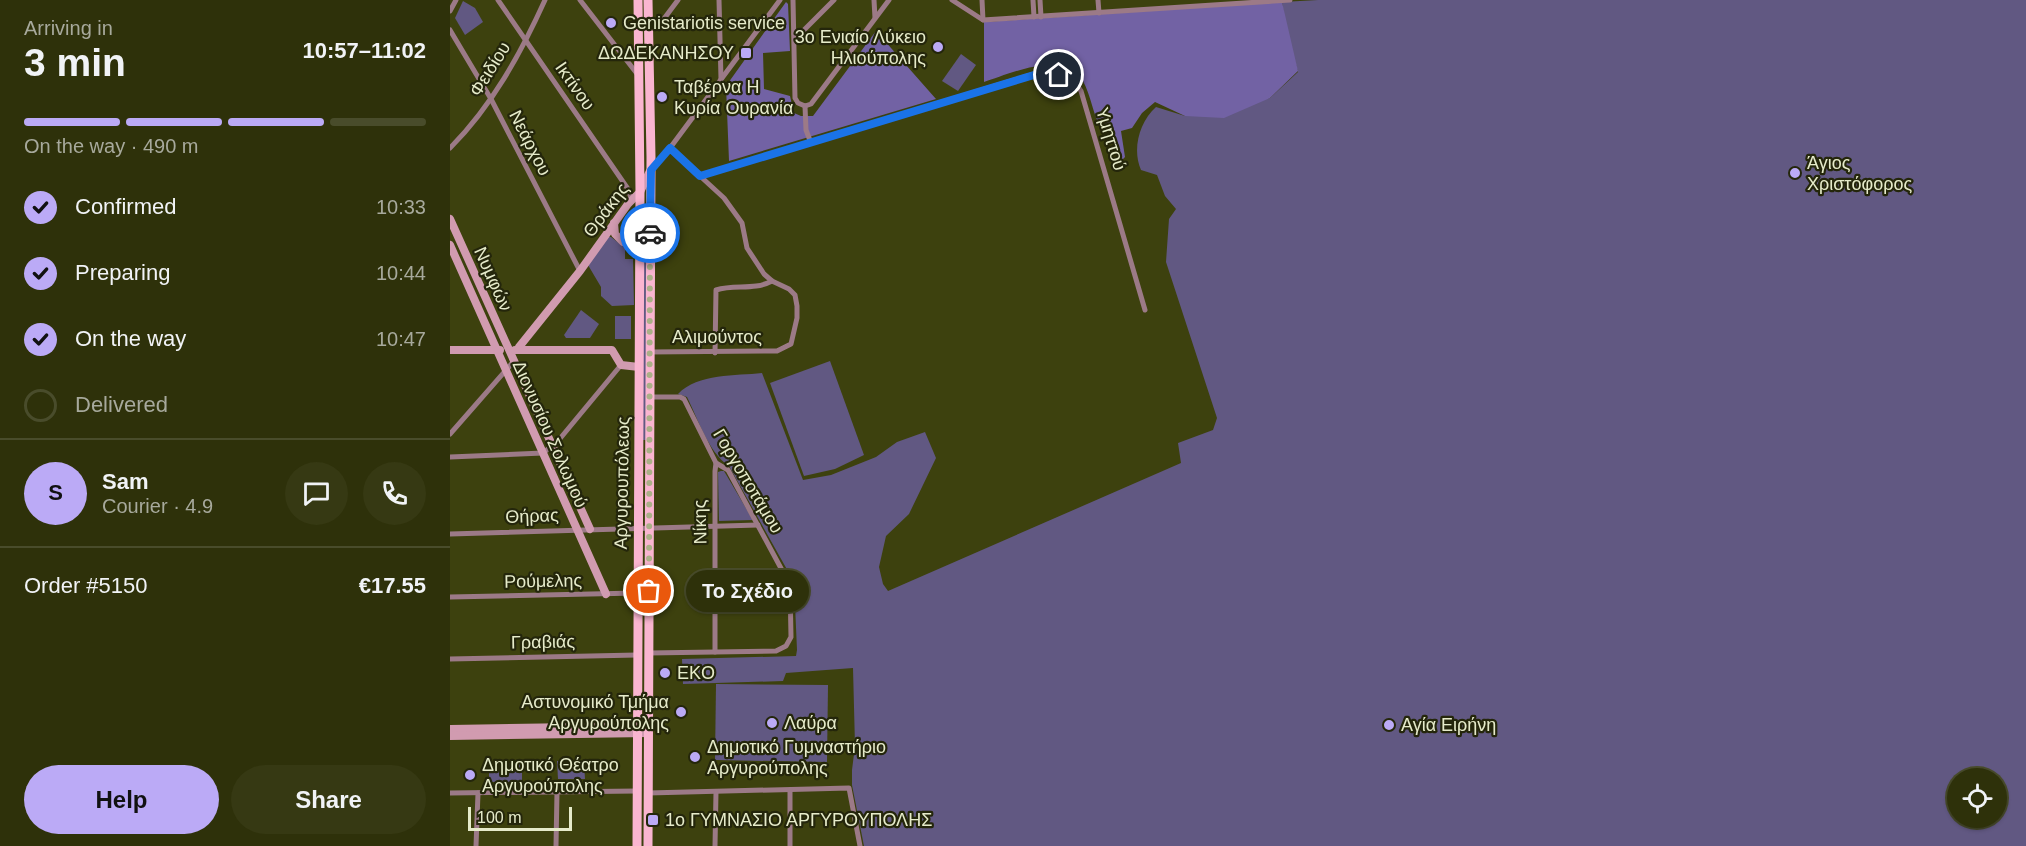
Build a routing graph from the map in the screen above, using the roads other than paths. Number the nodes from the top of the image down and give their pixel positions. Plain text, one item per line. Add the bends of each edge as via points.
1 (456, 0) edge
2 (498, 0) edge
3 (545, 0) edge
4 (580, 0) edge
5 (638, 0) edge
6 (648, 0) edge
7 (678, 0) edge
8 (719, 0) edge
9 (780, 0) edge
10 (793, 0) edge
11 (834, 0) edge
12 (874, 0) edge
13 (889, 0) edge
14 (952, 0) edge
15 (982, 0) edge
16 (1033, 0) edge
17 (1040, 0) edge
18 (1098, 0) edge
19 (1161, 0) edge
20 (1167, 0) edge
21 (1290, 0) edge
22 (1228, 2) edge
23 (1165, 9) junction
24 (450, 11) edge
25 (1099, 13) junction
26 (1038, 17) junction
27 (875, 18) junction
28 (981, 20) junction
29 (649, 23) junction
30 (450, 30) edge
31 (794, 34) junction
32 (526, 40) junction
33 (639, 76) junction
34 (721, 80) junction
35 (491, 99) junction
36 (805, 106) junction
37 (811, 143) junction
38 (450, 148) edge
39 (670, 148) junction
40 (651, 170) junction
41 (700, 176) junction
42 (628, 189) junction
43 (640, 192) junction
44 (650, 203) junction
45 (628, 204) junction
46 (450, 219) edge
47 (614, 224) junction
48 (639, 232) junction
49 (450, 246) edge
50 (580, 271) junction
51 (772, 281) junction
52 (1145, 310) dead end
53 (450, 350) edge
54 (497, 350) junction
55 (509, 350) junction
56 (518, 350) junction
57 (649, 352) junction
58 (715, 353) junction
59 (514, 361) junction
60 (621, 365) junction
61 (639, 367) junction
62 (505, 369) junction
63 (649, 397) junction
64 (450, 434) edge
65 (552, 446) junction
66 (543, 453) junction
67 (450, 457) edge
68 (716, 463) junction
69 (758, 525) junction
70 (716, 527) junction
71 (650, 528) junction
72 (638, 529) junction
73 (577, 530) junction
74 (590, 530) junction
75 (450, 534) edge
76 (637, 593) junction
77 (606, 594) junction
78 (450, 597) edge
79 (715, 652) junction
80 (649, 653) junction
81 (637, 655) junction
82 (450, 659) edge
83 (450, 729) edge
84 (637, 729) junction
85 (648, 729) junction
86 (450, 736) edge
87 (790, 790) junction
88 (637, 791) junction
89 (557, 792) junction
90 (716, 792) junction
91 (450, 793) edge
92 (478, 793) junction
93 (648, 793) junction
94 (476, 846) edge
95 (556, 846) edge
96 (637, 846) edge
97 (648, 846) edge
98 (715, 846) edge
99 (790, 846) edge
100 (860, 846) edge

1 - 24 street
2 - 32 street, Ικτίνου
3 - 32 street, Φειδίου
4 - 33 street
5 - 33 main road, Αργυρουπόλεως
6 - 29 main road, Αργυρουπόλεως
7 - 29 street via 663,20
8 - 34 street
9 - 34 street, Θράκης
10 - 31 street
11 - 31 street via 803,31
12 - 27 street
13 - 27 street
14 - 28 street
15 - 28 street
16 - 26 street
17 - 26 street
18 - 25 street
19 - 23 street
20 - 23 street
21 - 22 street
22 - 23 street
23 - 25 street
25 - 26 street
26 - 28 street
27 - 36 street via 811,104
29 - 40 main road, Αργυρουπόλεως
30 - 35 street, Νεάρχου
31 - 36 street via 795,98
32 - 35 street, Φειδίου
32 - 42 street, Ικτίνου
33 - 43 main road, Αργυρουπόλεως
34 - 39 street, Θράκης
35 - 38 street, Φειδίου
35 - 50 street, Νεάρχου
36 - 37 street
37 - 41 street, Υμηττού
37 - 52 street, Υμηττού via 1034,75 1059,75 1072,80 1081,91 1094,130
39 - 40 street, Θράκης
39 - 41 street
40 - 43 street, Θράκης
40 - 44 main road, Αργυρουπόλεως
41 - 51 street, Αλιμούντος via 724,198 742,223 751,257
42 - 43 street
42 - 45 street
43 - 44 street
43 - 45 street, Θράκης
43 - 48 main road, Αργυρουπόλεως
44 - 57 main road, Αργυρουπόλεως
45 - 47 street, Θράκης
46 - 55 street, Νυμφών
47 - 48 street via 615,234 623,242 634,241
47 - 50 street, Θράκης
48 - 61 main road, Αργυρουπόλεως
49 - 54 street, Νυμφών
50 - 56 street, Θράκης
51 - 58 street via 758,288 716,290
51 - 58 street, Αλιμούντος via 795,295 798,306 791,344 777,351
53 - 54 street
54 - 55 street
54 - 62 street, Διονυσίου Σολωμού
55 - 56 street
55 - 59 street, Διονυσίου Σολωμού
56 - 60 street via 612,350
57 - 58 street, Αλιμούντος
57 - 63 main road, Αργυρουπόλεως
59 - 62 street
59 - 65 street, Διονυσίου Σολωμού
60 - 61 street
60 - 65 street
61 - 72 main road, Αργυρουπόλεως
62 - 64 street
62 - 66 street, Διονυσίου Σολωμού
63 - 68 street, Γοργοποτάμου via 684,399
63 - 71 main road, Αργυρουπόλεως
65 - 66 street
65 - 74 street, Διονυσίου Σολωμού
66 - 67 street
66 - 73 street, Διονυσίου Σολωμού
68 - 69 street, Γοργοποτάμου via 729,470
68 - 70 street, Νίκης
69 - 70 street, Θήρας
69 - 79 street, Γοργοποτάμου via 790,585 791,637 786,646 776,651
70 - 71 street, Θήρας
70 - 79 street, Νίκης
71 - 72 street, Θήρας
71 - 80 main road, Αργυρουπόλεως
72 - 74 street, Θήρας
72 - 76 main road, Αργυρουπόλεως
73 - 74 street, Θήρας
73 - 75 street, Θήρας
73 - 77 street, Διονυσίου Σολωμού
76 - 77 street, Ρούμελης
76 - 81 main road, Αργυρουπόλεως
77 - 78 street, Ρούμελης
79 - 80 street
80 - 85 main road, Αργυρουπόλεως
81 - 82 street, Γραβιάς
81 - 84 main road, Αργυρουπόλεως
83 - 84 street
84 - 85 street
84 - 86 street
84 - 88 main road, Αργυρουπόλεως
85 - 93 main road, Αργυρουπόλεως
87 - 90 street
87 - 99 street
87 - 100 street via 849,788
88 - 89 street
88 - 96 main road, Αργυρουπόλεως
89 - 92 street
89 - 95 street
90 - 93 street
90 - 98 street
91 - 92 street
92 - 94 street
93 - 97 main road, Αργυρουπόλεως

